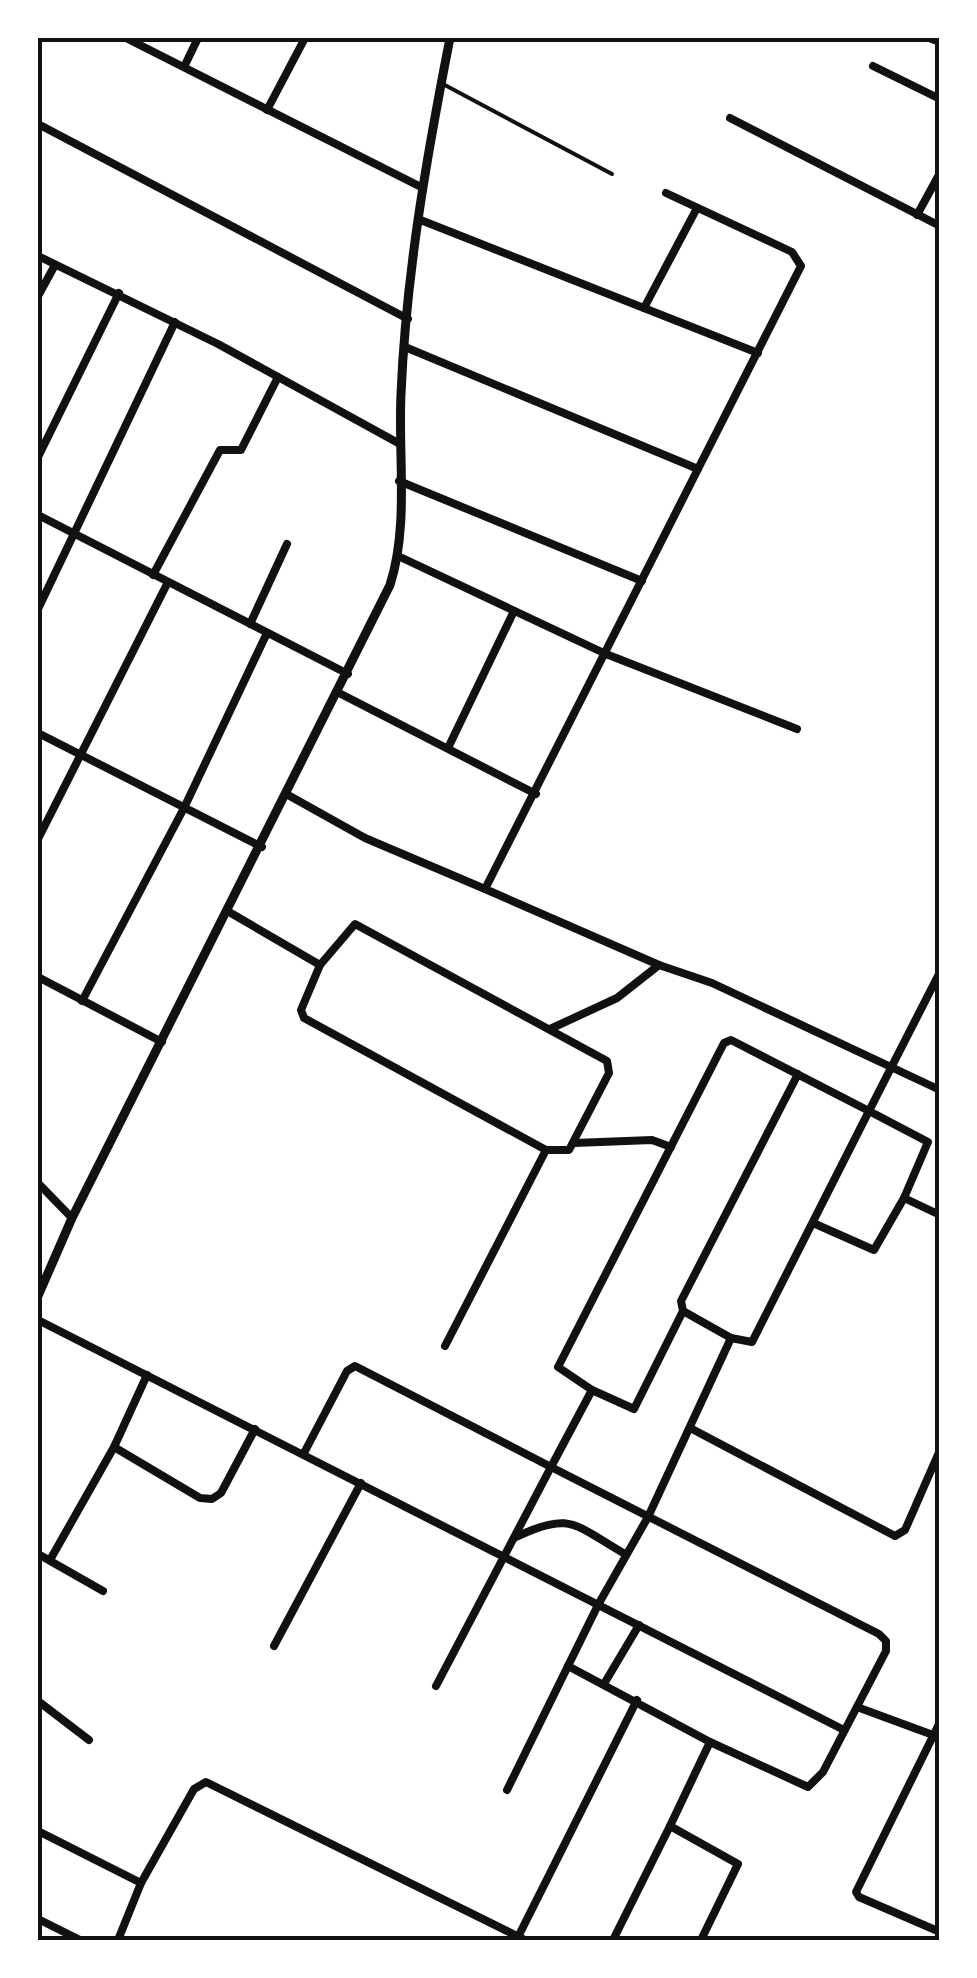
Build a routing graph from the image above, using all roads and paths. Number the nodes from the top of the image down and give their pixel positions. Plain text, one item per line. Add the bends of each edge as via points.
1 (126, 38) edge
2 (198, 38) edge
3 (305, 38) edge
4 (450, 38) edge
5 (929, 38) edge
6 (940, 42) edge
7 (872, 66) dead end
8 (184, 67) junction
9 (441, 83) junction
10 (940, 99) edge
11 (267, 110) junction
12 (730, 118) dead end
13 (38, 124) edge
14 (940, 173) edge
15 (612, 174) dead end
16 (421, 187) junction
17 (666, 193) dead end
18 (697, 208) junction
19 (917, 215) junction
20 (418, 219) junction
21 (940, 226) edge
22 (38, 256) edge
23 (55, 265) junction
24 (119, 293) junction
25 (38, 296) edge
26 (644, 308) junction
27 (408, 318) junction
28 (175, 322) junction
29 (405, 348) junction
30 (758, 353) junction
31 (278, 377) junction
32 (400, 444) junction
33 (38, 457) edge
34 (698, 469) junction
35 (399, 481) junction
36 (38, 515) edge
37 (76, 535) junction
38 (287, 544) dead end
39 (398, 556) junction
40 (154, 575) junction
41 (642, 581) junction
42 (168, 582) junction
43 (38, 609) edge
44 (514, 610) junction
45 (250, 624) junction
46 (267, 634) junction
47 (606, 654) junction
48 (348, 674) junction
49 (338, 693) junction
50 (797, 729) dead end
51 (38, 733) edge
52 (448, 748) junction
53 (82, 755) junction
54 (536, 794) junction
55 (288, 795) junction
56 (184, 808) junction
57 (38, 840) edge
58 (262, 847) junction
59 (485, 889) junction
60 (229, 912) junction
61 (659, 964) junction
62 (320, 965) junction
63 (940, 972) edge
64 (38, 977) edge
65 (82, 1001) junction
66 (550, 1028) junction
67 (163, 1043) junction
68 (890, 1068) junction
69 (798, 1074) junction
70 (940, 1090) edge
71 (869, 1111) junction
72 (574, 1143) junction
73 (670, 1147) junction
74 (546, 1150) junction
75 (38, 1183) edge
76 (904, 1198) junction
77 (940, 1215) edge
78 (72, 1218) junction
79 (813, 1223) junction
80 (38, 1296) edge
81 (684, 1311) junction
82 (38, 1320) edge
83 (731, 1338) junction
84 (445, 1346) dead end
85 (147, 1375) junction
86 (592, 1390) junction
87 (692, 1428) junction
88 (255, 1429) junction
89 (114, 1448) junction
90 (940, 1450) edge
91 (304, 1453) junction
92 (551, 1467) junction
93 (361, 1483) junction
94 (648, 1517) junction
95 (514, 1538) junction
96 (38, 1554) edge
97 (625, 1554) junction
98 (503, 1556) junction
99 (50, 1560) junction
100 (104, 1590) dead end
101 (598, 1604) junction
102 (639, 1626) junction
103 (274, 1646) dead end
104 (568, 1666) junction
105 (604, 1684) junction
106 (436, 1686) dead end
107 (636, 1700) junction
108 (38, 1701) edge
109 (856, 1707) junction
110 (940, 1722) edge
111 (844, 1730) junction
112 (933, 1735) junction
113 (88, 1740) dead end
114 (710, 1742) junction
115 (507, 1790) dead end
116 (670, 1826) junction
117 (38, 1831) edge
118 (141, 1883) junction
119 (38, 1919) edge
120 (940, 1932) edge
121 (522, 1939) edge
122 (80, 1940) edge
123 (118, 1940) edge
124 (613, 1940) edge
125 (701, 1940) edge

1 - 8 street
2 - 8 street
3 - 11 street
4 - 9 street
5 - 6 street
7 - 10 street
8 - 11 street
9 - 15 lane
9 - 16 street
11 - 16 street
12 - 19 street
13 - 27 street
14 - 19 street
16 - 20 street
17 - 18 street
18 - 26 street
18 - 30 street via 799,258
19 - 21 street
20 - 26 street
20 - 27 street
22 - 23 street
23 - 24 street
23 - 25 street
24 - 28 street
24 - 33 street
26 - 30 street
27 - 29 street
28 - 31 street
28 - 37 street
29 - 32 street
29 - 34 street
30 - 34 street
31 - 32 street
31 - 40 street via 241,450 220,450
32 - 35 street
34 - 41 street
35 - 39 street
35 - 41 street
36 - 37 street
37 - 40 street
37 - 43 street
38 - 45 street
39 - 44 street
39 - 48 street
40 - 42 street
41 - 47 street
42 - 45 street
42 - 53 street
44 - 47 street
44 - 52 street
45 - 46 street
46 - 48 street
46 - 56 street
47 - 50 street
47 - 54 street
48 - 49 street
49 - 52 street
49 - 55 street
51 - 53 street
52 - 54 street
53 - 56 street
53 - 57 street
54 - 59 street
55 - 58 street
55 - 59 street via 366,838
56 - 58 street
56 - 65 street
58 - 60 street
59 - 61 street
60 - 62 street
60 - 67 street
61 - 66 street via 617,998
61 - 68 street via 712,982
62 - 66 street via 355,924
62 - 74 street via 304,1018
63 - 68 street
64 - 65 street
65 - 67 street
66 - 72 street via 609,1064
67 - 78 street
68 - 70 street
68 - 71 street
69 - 71 street
69 - 73 street via 727,1040
69 - 81 street via 682,1301
71 - 76 street via 928,1142
71 - 79 street
72 - 73 street via 645,1140
72 - 74 street via 567,1152
73 - 86 street via 560,1359 560,1370
74 - 84 street
75 - 78 street
76 - 77 street
76 - 79 street via 874,1250
78 - 80 street
79 - 83 street via 753,1340
81 - 83 street
81 - 86 street via 634,1408
82 - 85 street
83 - 87 street
85 - 88 street
85 - 89 street
86 - 92 street
87 - 90 street via 894,1536 906,1530
87 - 94 street
88 - 89 street via 212,1499
88 - 91 street
89 - 99 street
91 - 92 street via 355,1366
91 - 93 street
92 - 94 street
92 - 95 street
93 - 98 street
93 - 103 street
94 - 97 street
94 - 109 street via 884,1638 886,1650
95 - 97 street via 563,1521
95 - 98 street
96 - 99 street
97 - 101 street
98 - 101 street
98 - 106 street
99 - 100 street
101 - 102 street
101 - 104 street
102 - 105 street
102 - 111 street
104 - 105 street
104 - 115 street
105 - 107 street
107 - 114 street
107 - 121 street
108 - 113 street
109 - 111 street
109 - 112 street
110 - 112 street
111 - 114 street via 808,1788
112 - 120 street via 856,1892
114 - 116 street
116 - 124 street
116 - 125 street via 738,1866
117 - 118 street
118 - 121 street via 194,1789 206,1782
118 - 123 street
119 - 122 street

